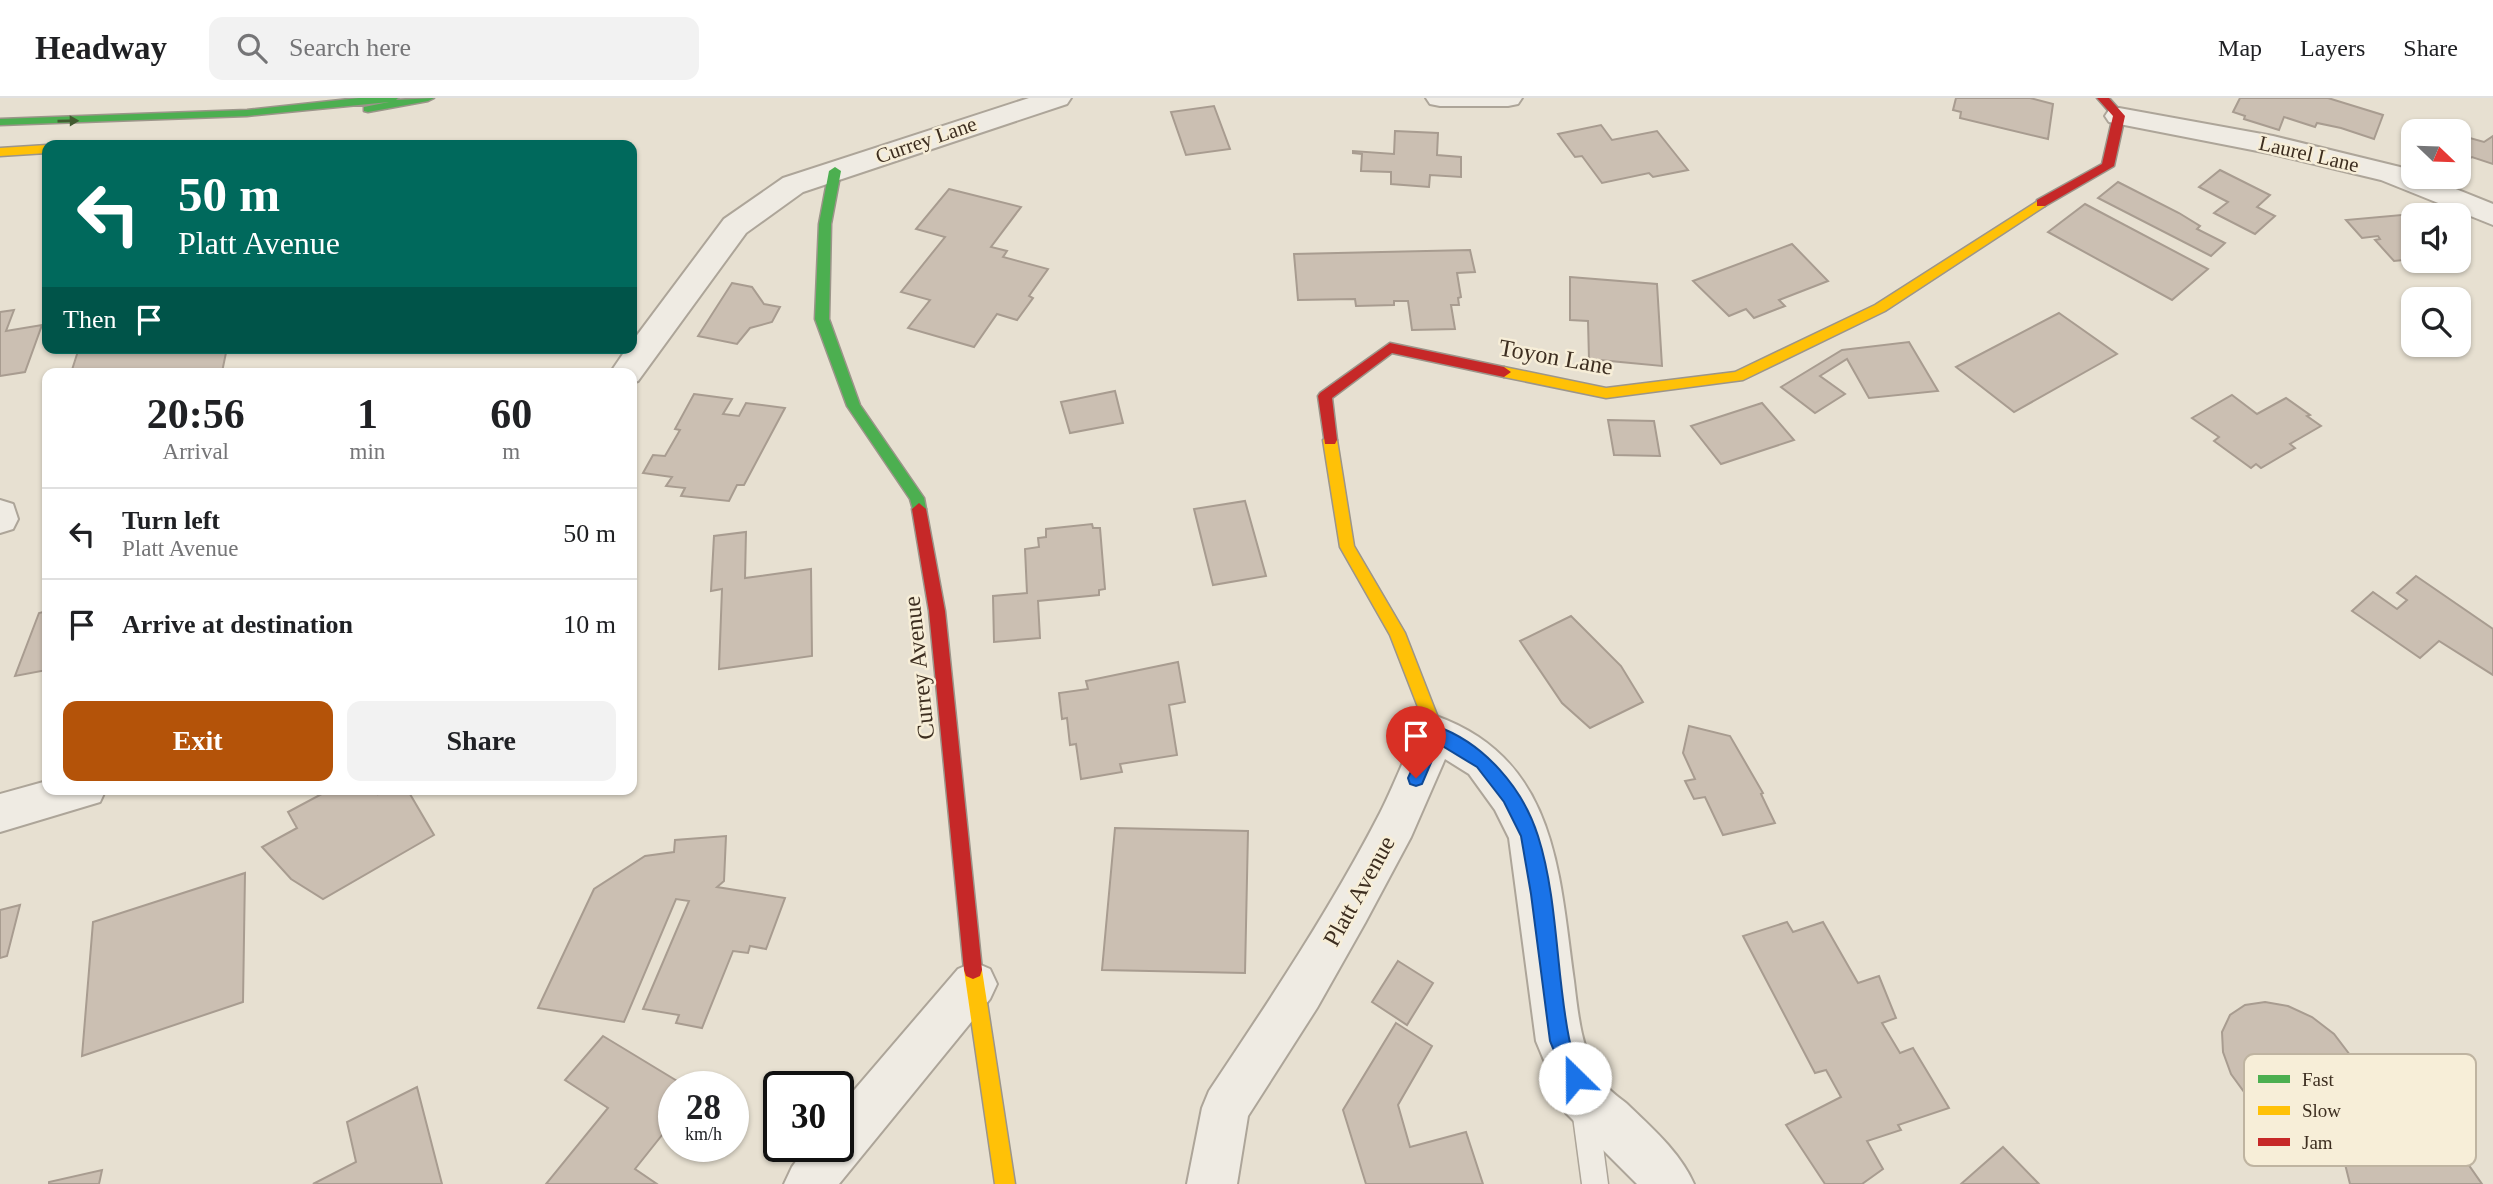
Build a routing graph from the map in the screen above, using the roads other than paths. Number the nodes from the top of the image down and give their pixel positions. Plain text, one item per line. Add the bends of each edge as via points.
1 (392, 98) edge
2 (428, 98) edge
3 (1057, 98) edge
4 (1440, 98) edge
5 (1508, 98) edge
6 (2111, 107) edge
7 (0, 122) edge
8 (229, 131) dead end
9 (42, 149) edge
10 (0, 152) edge
11 (835, 171) junction
12 (2493, 215) edge
13 (629, 368) edge
14 (0, 514) edge
15 (0, 519) edge
16 (1436, 733) junction
17 (64, 795) edge
18 (0, 813) edge
19 (974, 984) junction
20 (1583, 1096) junction
21 (854, 1127) edge
22 (826, 1162) edge
23 (809, 1184) edge
24 (1005, 1184) edge
25 (1213, 1184) edge
26 (1595, 1184) edge
27 (1669, 1184) edge

7 -> 1 main road via 233,114
2 - 8 main road
3 - 11 street, Currey Lane
4 - 5 street
6 - 12 street, Laurel Lane via 2390,173
6 - 16 main road, Toyon Lane via 2108,166 1880,308 1738,377 1606,393 1390,348 1325,396 1347,547 1397,633
9 - 10 main road
11 - 13 street, Currey Lane via 793,185 735,226
11 - 19 main road, Currey Avenue via 825,224 822,319 854,406 917,498 937,611
14 - 15 street
16 - 20 street via 1483,761 1510,797 1530,836 1559,1041
16 - 25 street, Platt Avenue via 1396,824 1350,909 1226,1108
17 - 18 street
19 - 21 street
19 - 24 main road, Currey Avenue
20 - 26 lane
20 - 27 street
22 - 23 street

